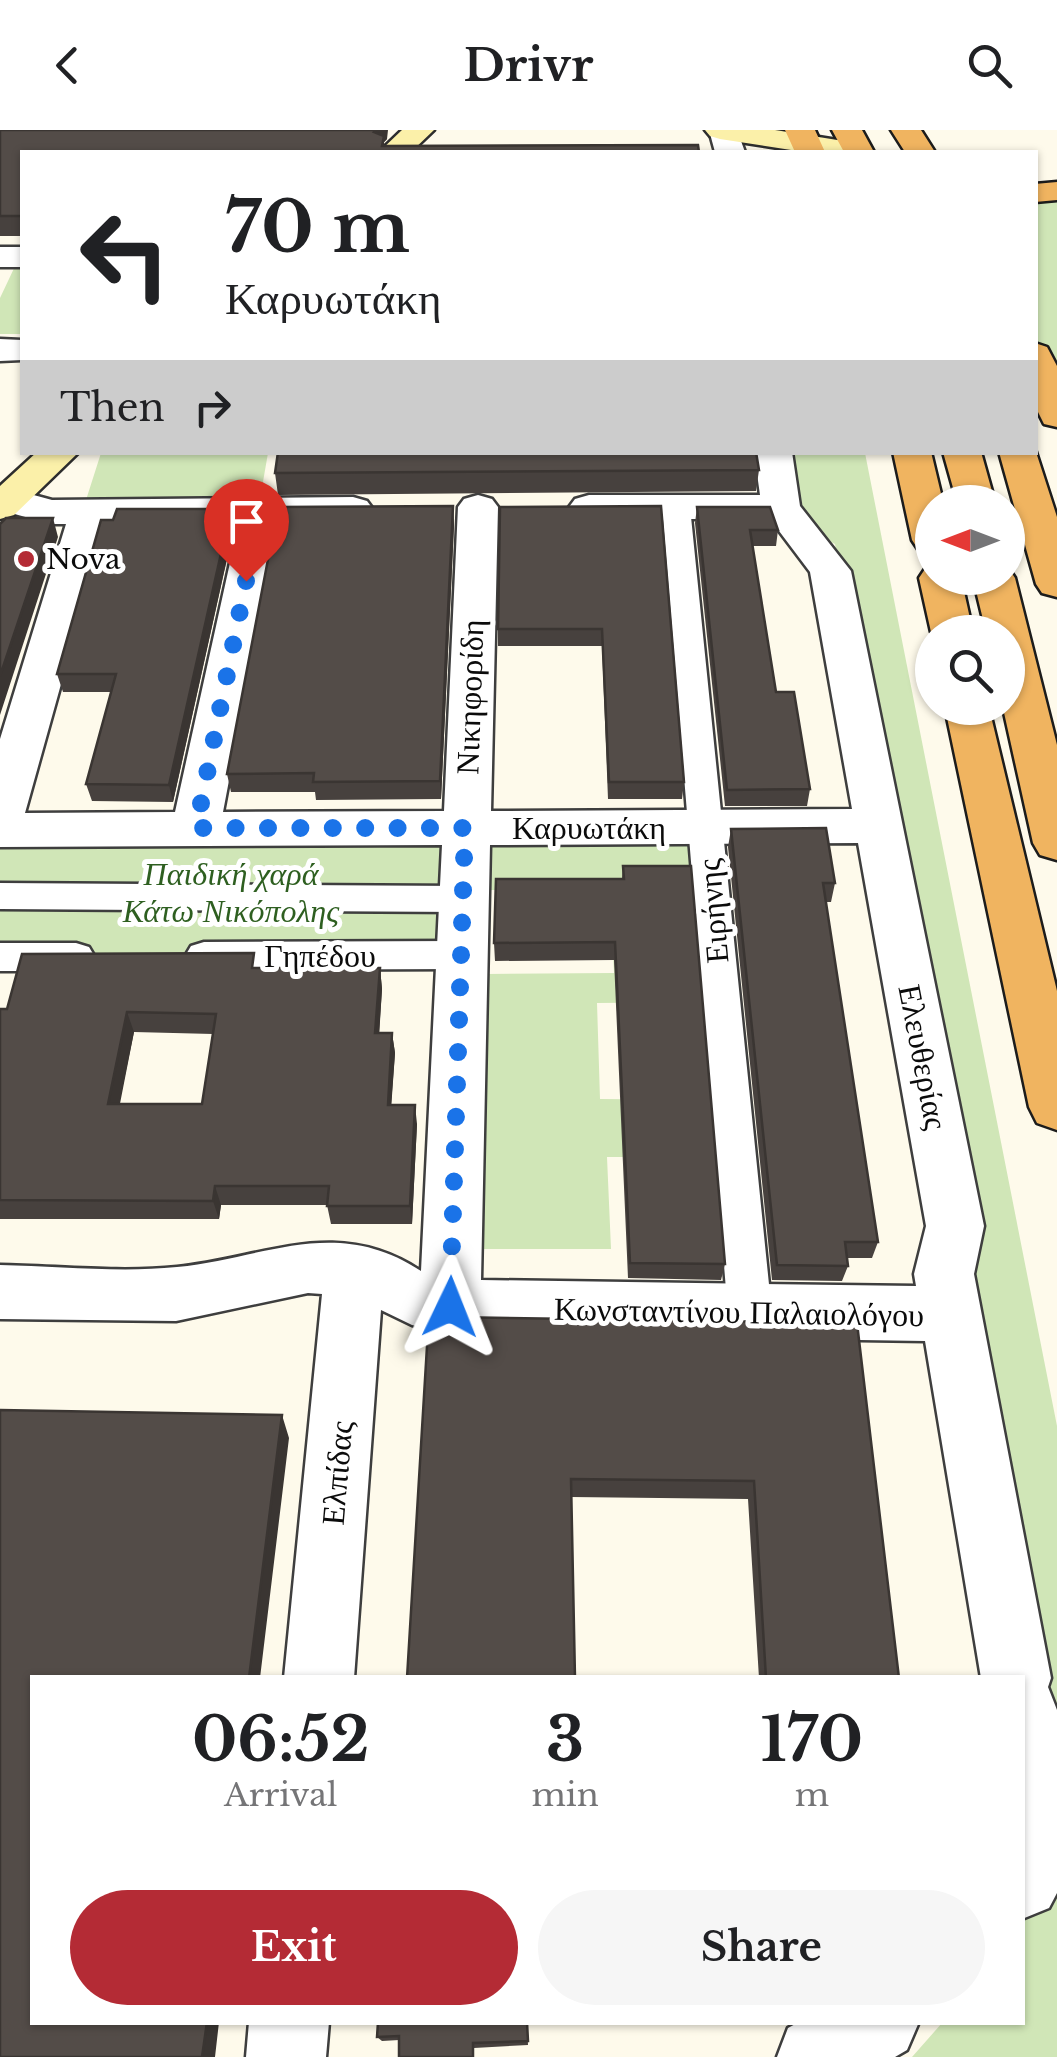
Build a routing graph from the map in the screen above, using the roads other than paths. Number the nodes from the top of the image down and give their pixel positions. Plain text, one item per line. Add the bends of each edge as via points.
1 (419, 130) edge
2 (722, 130) edge
3 (805, 142) edge
4 (396, 150) edge
5 (847, 150) edge
6 (1038, 362) edge
7 (1057, 416) edge
8 (57, 455) edge
9 (773, 455) edge
10 (913, 455) edge
11 (963, 455) edge
12 (1019, 455) edge
13 (920, 485) edge
14 (971, 485) edge
15 (4, 503) edge
16 (399, 508) edge
17 (478, 508) dead end
18 (557, 508) edge
19 (676, 508) junction
20 (781, 508) junction
21 (261, 510) junction
22 (89, 512) junction
23 (1057, 584) edge
24 (1025, 706) edge
25 (971, 725) edge
26 (0, 816) edge
27 (878, 826) junction
28 (705, 827) junction
29 (196, 828) junction
30 (465, 828) junction
31 (0, 830) edge
32 (1057, 843) edge
33 (0, 896) edge
34 (462, 899) junction
35 (460, 955) junction
36 (172, 956) edge
37 (0, 957) edge
38 (115, 957) edge
39 (1057, 1107) edge
40 (354, 1269) junction
41 (0, 1292) edge
42 (450, 1307) junction
43 (750, 1314) junction
44 (950, 1314) junction
45 (319, 1675) edge
46 (1015, 1675) edge
47 (1025, 1732) edge
48 (1025, 1877) edge
49 (289, 2025) edge
50 (873, 2025) edge
51 (286, 2057) edge
52 (816, 2057) edge

1 - 4 main road
2 - 3 main road
3 - 5 main road
6 - 7 highway
8 - 15 main road
9 - 20 street
10 - 13 highway
11 - 14 highway
12 - 23 highway
15 - 22 street
16 - 21 street
17 - 30 street, Νικηφορίδη
18 - 19 street
19 - 20 street
19 - 28 street, Ειρήνης
20 - 27 street, Ελευθερίας via 830,570
21 - 22 street
21 - 29 street
22 - 26 street
24 - 32 highway
25 - 39 highway
27 - 28 street, Καρυωτάκη
27 - 44 street, Ελευθερίας via 956,1226 944,1274
28 - 30 street, Καρυωτάκη
28 - 43 street, Ειρήνης
29 - 30 street, Καρυωτάκη
29 - 31 street, Καρυωτάκη
30 - 34 street, Νικηφορίδη
33 - 34 street
34 - 35 street, Νικηφορίδη
35 - 36 street, Γηπέδου
35 - 42 street, Νικηφορίδη
37 - 38 street
40 - 41 street, Κωνσταντίνου Παλαιολόγου via 308,1266 176,1294
40 - 42 street, Κωνσταντίνου Παλαιολόγου via 412,1298
40 - 45 street, Ελπίδας
42 - 43 street, Κωνσταντίνου Παλαιολόγου
43 - 44 street, Κωνσταντίνου Παλαιολόγου
44 - 46 street, Ελευθερίας
47 - 48 street via 1034,1794
49 - 51 street
50 - 52 street

